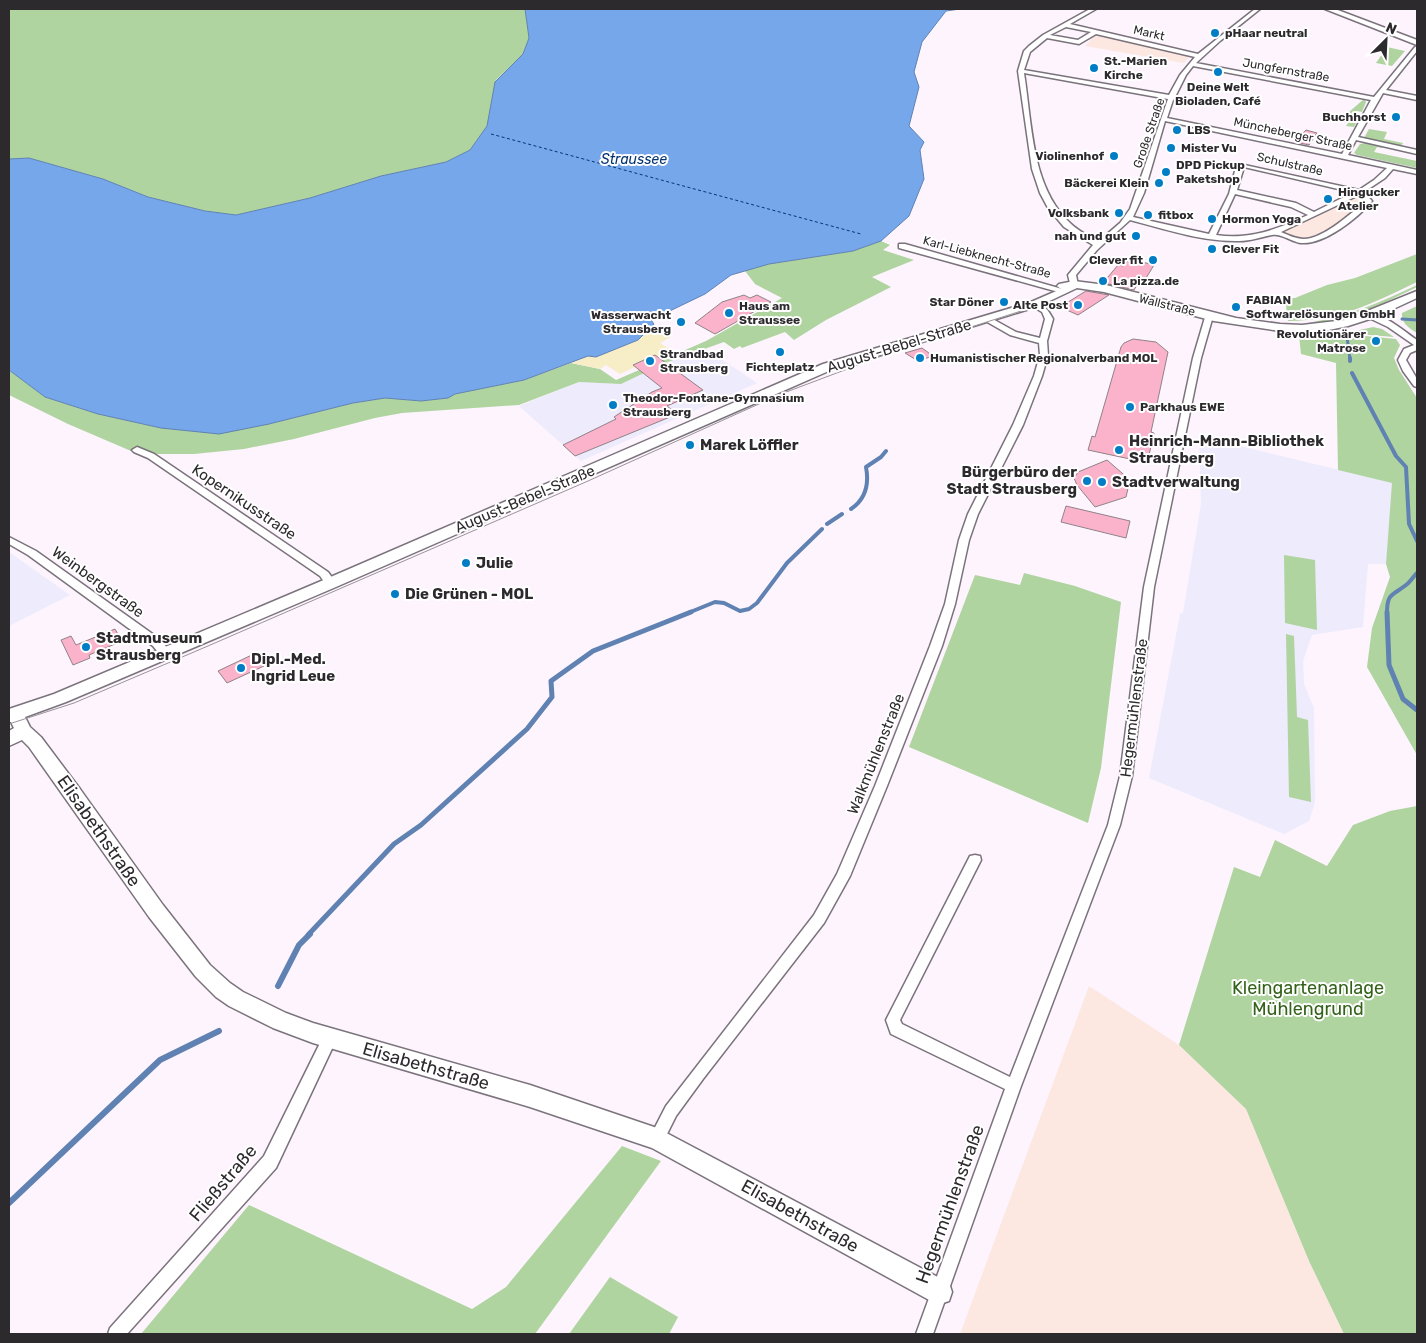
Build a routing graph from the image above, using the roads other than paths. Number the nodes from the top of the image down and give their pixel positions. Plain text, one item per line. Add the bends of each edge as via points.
1 (1093, 9) edge
2 (1255, 9) edge
3 (1328, 9) edge
4 (1066, 26) junction
5 (1094, 32) junction
6 (1048, 34) junction
7 (1417, 44) edge
8 (1417, 48) edge
9 (1199, 56) junction
10 (1192, 64) junction
11 (1021, 71) junction
12 (1381, 91) junction
13 (1172, 98) junction
14 (1417, 98) edge
15 (1375, 99) junction
16 (1164, 119) junction
17 (1354, 138) junction
18 (1417, 152) edge
19 (1344, 156) junction
20 (1391, 166) junction
21 (1417, 172) edge
22 (1233, 192) junction
23 (1360, 192) junction
24 (1313, 214) junction
25 (1129, 218) junction
26 (1274, 231) junction
27 (1212, 236) junction
28 (1098, 245) junction
29 (902, 246) dead end
30 (1067, 284) junction
31 (1417, 294) edge
32 (1038, 303) junction
33 (1370, 315) junction
34 (1209, 316) junction
35 (986, 319) junction
36 (1043, 341) junction
37 (1417, 346) edge
38 (1417, 384) edge
39 (138, 450) dead end
40 (9, 540) edge
41 (331, 583) junction
42 (165, 653) junction
43 (12, 714) edge
44 (16, 735) edge
45 (975, 860) dead end
46 (330, 1038) junction
47 (1014, 1086) junction
48 (657, 1139) junction
49 (940, 1292) junction
50 (116, 1334) edge
51 (924, 1334) edge

1 - 4 street
2 - 9 street, Große Straße
3 - 7 street
4 - 5 street, Markt
4 - 6 street
5 - 6 street via 1079,42
5 - 9 street, Markt
6 - 11 street via 1027,51
8 - 12 street
9 - 10 street, Große Straße
10 - 13 street, Große Straße
10 - 15 street, Jungfernstraße
11 - 13 street
11 - 28 street via 1035,169 1043,193 1067,225
12 - 14 street
12 - 15 street
13 - 16 street, Große Straße
15 - 17 street
16 - 19 street, Müncheberger Straße
16 - 25 street, Große Straße
17 - 18 street
17 - 19 street
19 - 20 street, Müncheberger Straße
20 - 21 street, Müncheberger Straße
20 - 23 street via 1385,175
22 - 23 street, Schulstraße via 1242,165
22 - 24 street
22 - 27 street, Schulstraße
23 - 24 street
23 - 26 street via 1367,203 1318,238 1300,241
24 - 26 street
25 - 27 street
25 - 28 street, Große Straße
26 - 27 street via 1249,238
28 - 30 street, Große Straße
29 - 30 street, Karl-Liebknecht-Straße
30 - 32 street, August-Bebel-Straße
30 - 34 street, Wallstraße
31 - 33 street
32 - 35 street, August-Bebel-Straße
32 - 36 street, Walkmühlenstraße via 1049,317
33 - 34 street, Wallstraße via 1325,328 1280,328
33 - 37 street via 1390,325
34 - 47 street, Hegermühlenstraße via 1197,358 1149,587 1126,776 1117,812
35 - 36 street via 1008,332
35 - 41 street, August-Bebel-Straße via 827,367
36 - 48 street, Walkmühlenstraße via 1044,355 1038,376 1018,425 973,514 936,646 843,876 819,919 693,1080 671,1111
37 - 38 street via 1407,351 1402,360
39 - 41 street, Kopernikusstraße via 285,547 324,574
40 - 42 street, Weinbergstraße via 32,553 160,646
41 - 42 street, August-Bebel-Straße
42 - 43 street, August-Bebel-Straße via 60,698
43 - 44 street, Elisabethstraße
44 - 46 street, Elisabethstraße via 35,742 203,971 223,990 253,1009
45 - 47 street via 893,1020 896,1029
46 - 48 street, Elisabethstraße via 530,1096
46 - 50 street, Fließstraße via 270,1162
47 - 49 street, Hegermühlenstraße
48 - 49 street, Elisabethstraße
49 - 51 street, Hegermühlenstraße

